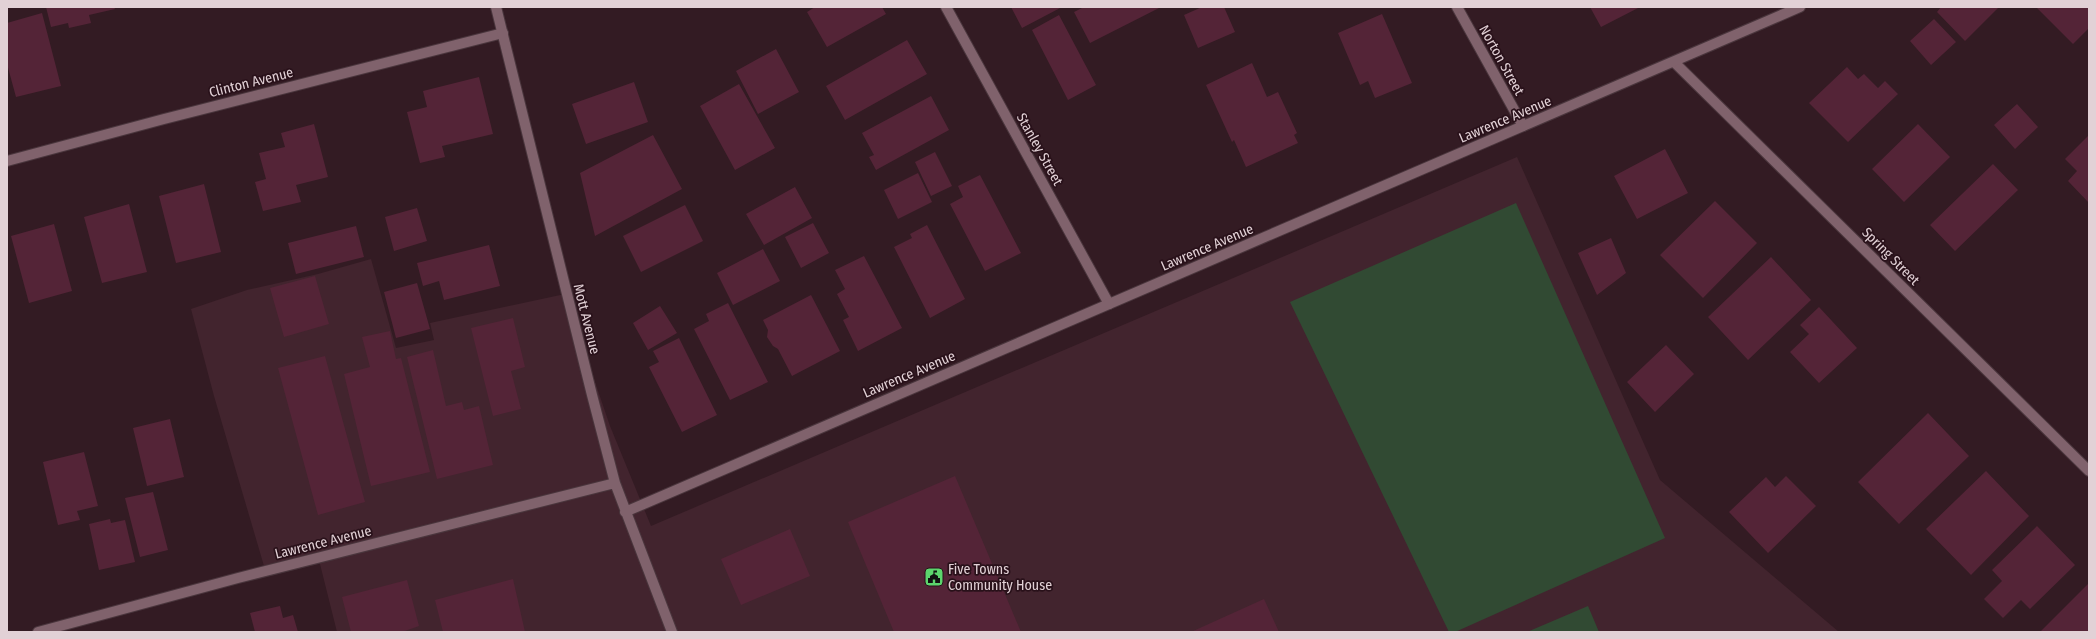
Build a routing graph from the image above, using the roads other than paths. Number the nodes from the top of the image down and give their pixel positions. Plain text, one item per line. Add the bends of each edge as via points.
1 (496, 7) edge
2 (946, 7) edge
3 (1457, 7) edge
4 (1800, 7) edge
5 (503, 33) junction
6 (1674, 62) junction
7 (1523, 126) junction
8 (7, 161) edge
9 (1109, 304) junction
10 (2089, 471) edge
11 (615, 483) junction
12 (625, 512) junction
13 (38, 632) edge
14 (672, 632) edge

1 - 5 street, Mott Avenue
2 - 9 street, Stanley Street
3 - 7 street, Norton Street
4 - 6 street, Lawrence Avenue
5 - 8 street, Clinton Avenue
5 - 11 street, Mott Avenue
6 - 7 street, Lawrence Avenue
6 - 10 street, Spring Street
7 - 9 street, Lawrence Avenue
9 - 12 street, Lawrence Avenue
11 - 12 street, Mott Avenue
11 - 13 street, Lawrence Avenue via 246,576
12 - 14 street, Mott Avenue

